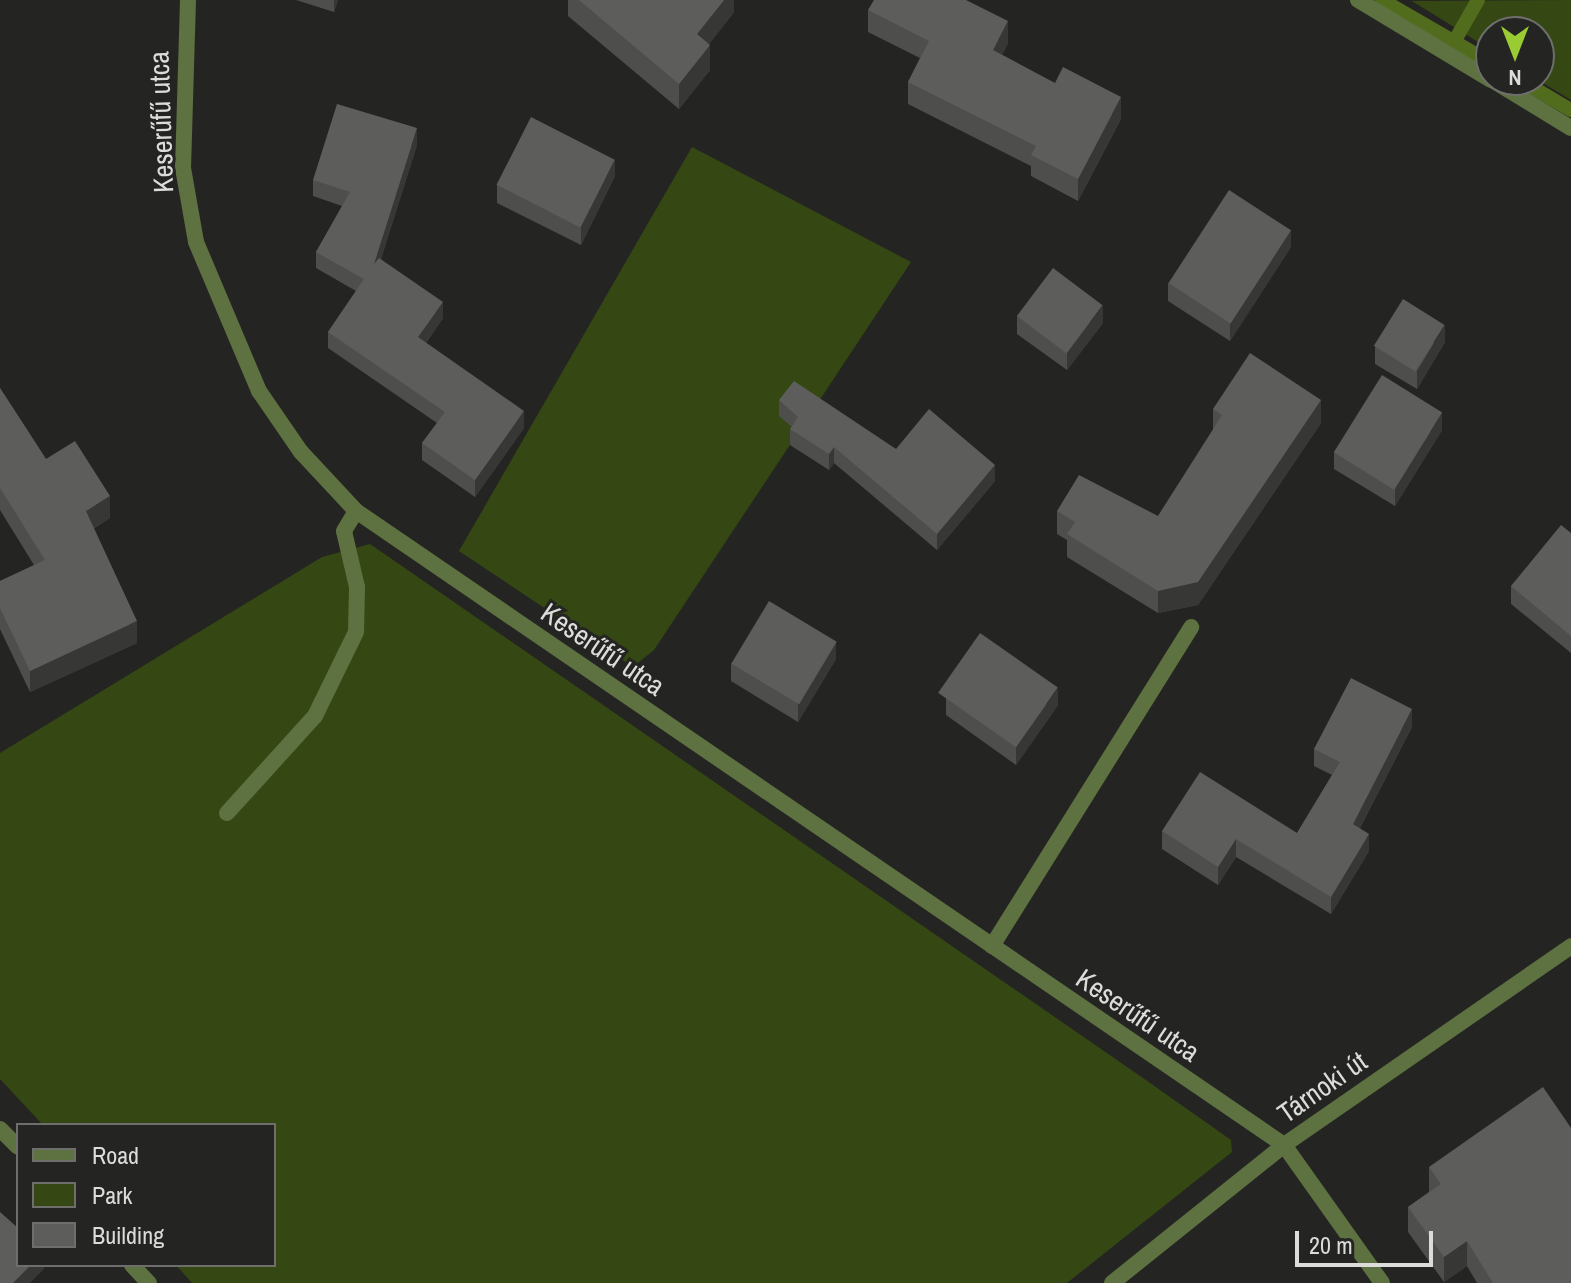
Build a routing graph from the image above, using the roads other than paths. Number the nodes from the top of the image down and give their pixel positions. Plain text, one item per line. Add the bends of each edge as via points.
1 (188, 0) edge
2 (1358, 0) edge
3 (1475, 70) edge
4 (1518, 96) edge
5 (1571, 128) edge
6 (356, 511) junction
7 (1191, 627) dead end
8 (227, 813) dead end
9 (992, 946) junction
10 (1571, 946) edge
11 (0, 1129) edge
12 (16, 1145) edge
13 (1284, 1145) junction
14 (134, 1267) edge
15 (149, 1283) edge
16 (1112, 1283) edge
17 (1382, 1283) edge

1 - 6 street, Keserűfű utca via 183,168 196,242 259,391 301,452
2 - 3 street
4 - 5 street
6 - 8 street via 344,531 357,587 356,632 315,716
6 - 9 street, Keserűfű utca
7 - 9 street
9 - 13 street, Keserűfű utca
10 - 13 street, Tárnoki út
11 - 12 street
13 - 16 street, Tárnoki út
13 - 17 street
14 - 15 street

